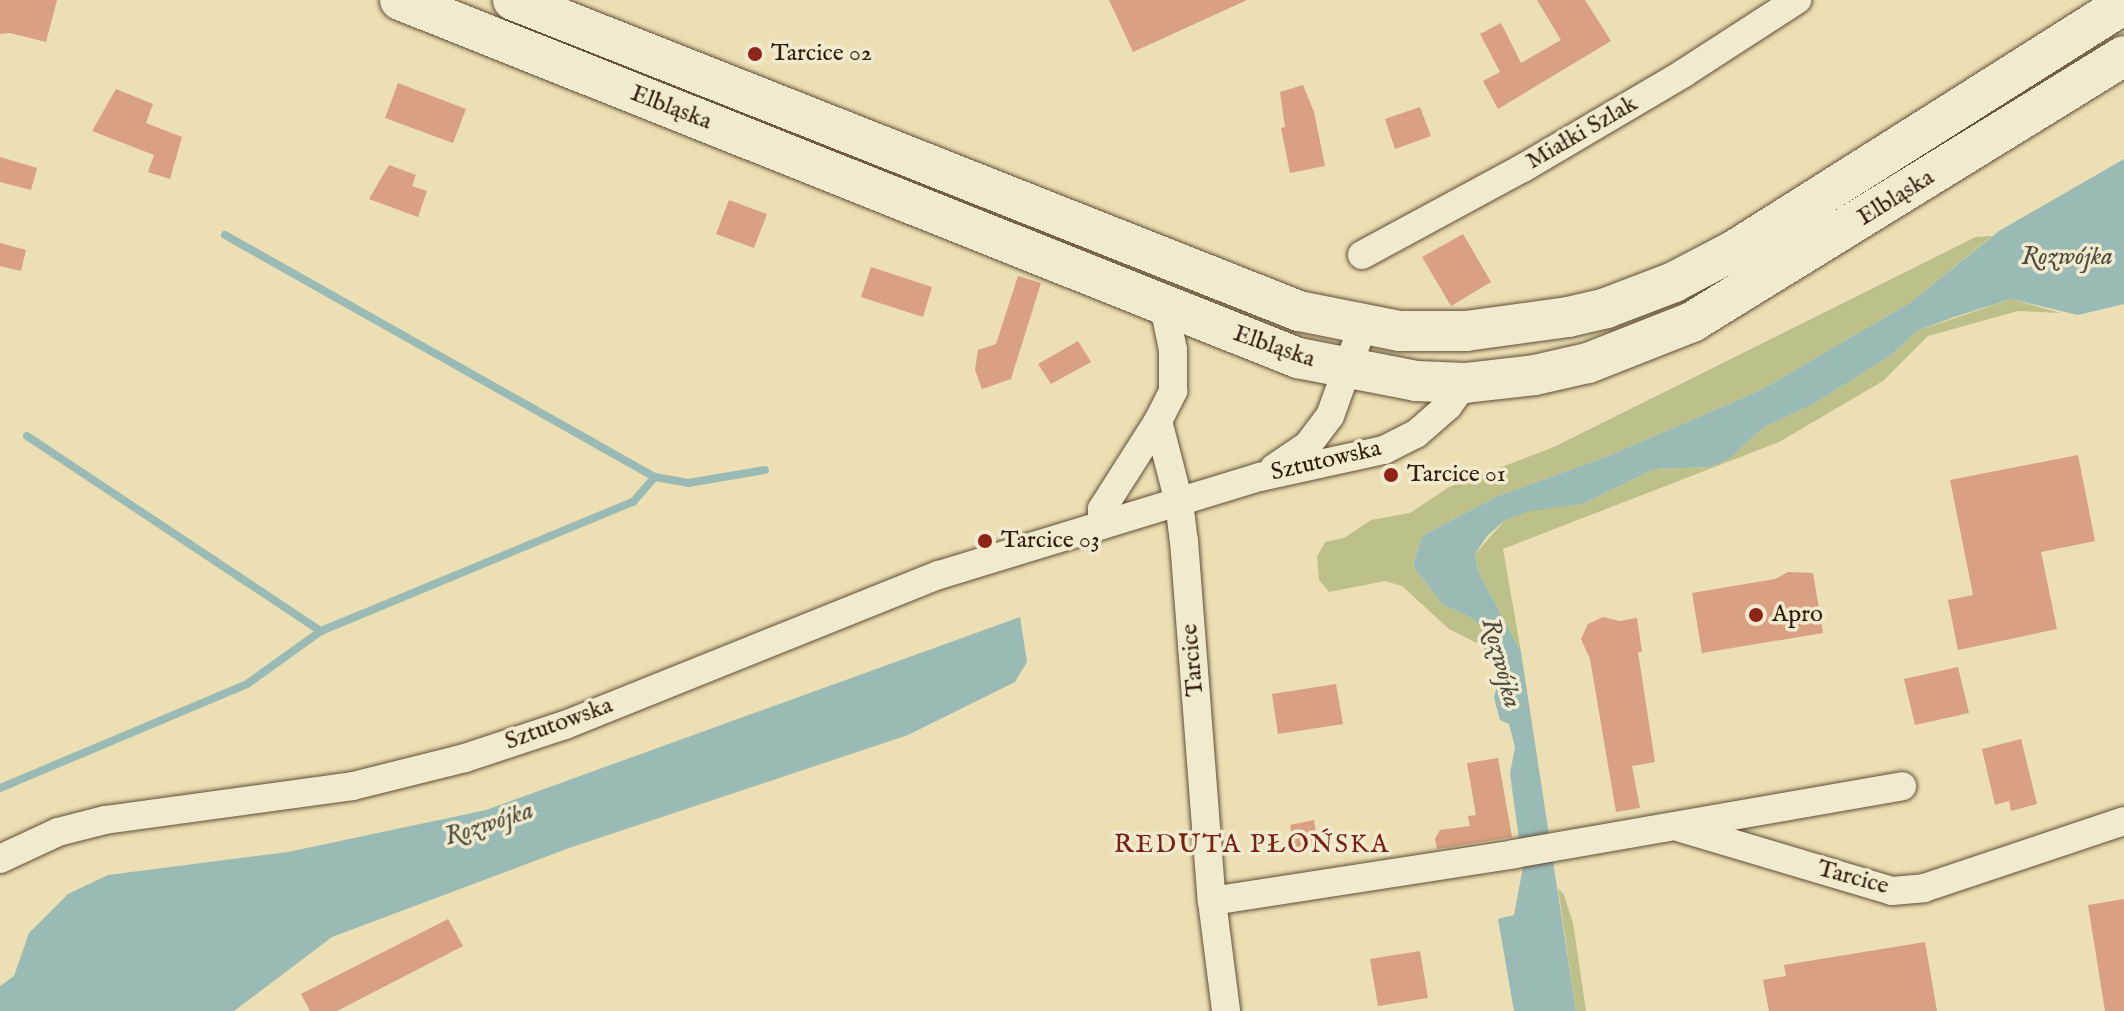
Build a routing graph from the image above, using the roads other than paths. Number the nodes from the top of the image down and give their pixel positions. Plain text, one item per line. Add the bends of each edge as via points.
1 (400, 0) edge
2 (513, 0) edge
3 (1797, 0) edge
4 (2124, 4) edge
5 (2124, 56) edge
6 (1362, 255) dead end
7 (1164, 306) junction
8 (1363, 325) junction
9 (1348, 370) junction
10 (1465, 383) junction
11 (1158, 421) junction
12 (1260, 477) junction
13 (1179, 502) junction
14 (1102, 525) junction
15 (1902, 786) dead end
16 (2124, 821) edge
17 (1673, 826) junction
18 (0, 859) edge
19 (1212, 901) junction
20 (1226, 1011) edge

1 - 7 main road, Elbląska
2 - 8 main road, Elbląska via 1240,290 1299,311
3 - 6 street, Miałki Szlak via 1644,97
4 - 8 main road, Elbląska via 1735,250 1674,282 1606,308 1523,326 1400,331
5 - 10 main road, Elbląska via 1692,322 1588,363
7 - 9 main road, Elbląska via 1298,358
7 - 11 street via 1173,350 1173,391
8 - 9 street, Sztutowska
9 - 10 main road, Elbląska
9 - 12 street, Sztutowska via 1330,416 1308,445
10 - 12 street, Sztutowska via 1416,434 1384,450
11 - 13 street, Tarcice
11 - 14 street via 1102,509
12 - 13 street, Sztutowska
13 - 14 street, Sztutowska
13 - 19 street, Tarcice
14 - 18 street, Sztutowska via 939,575 565,725 465,758 353,786 105,820 58,832
15 - 17 street, Tarcice
16 - 17 street, Tarcice via 1924,888 1892,891
17 - 19 street, Tarcice
19 - 20 street, Tarcice

